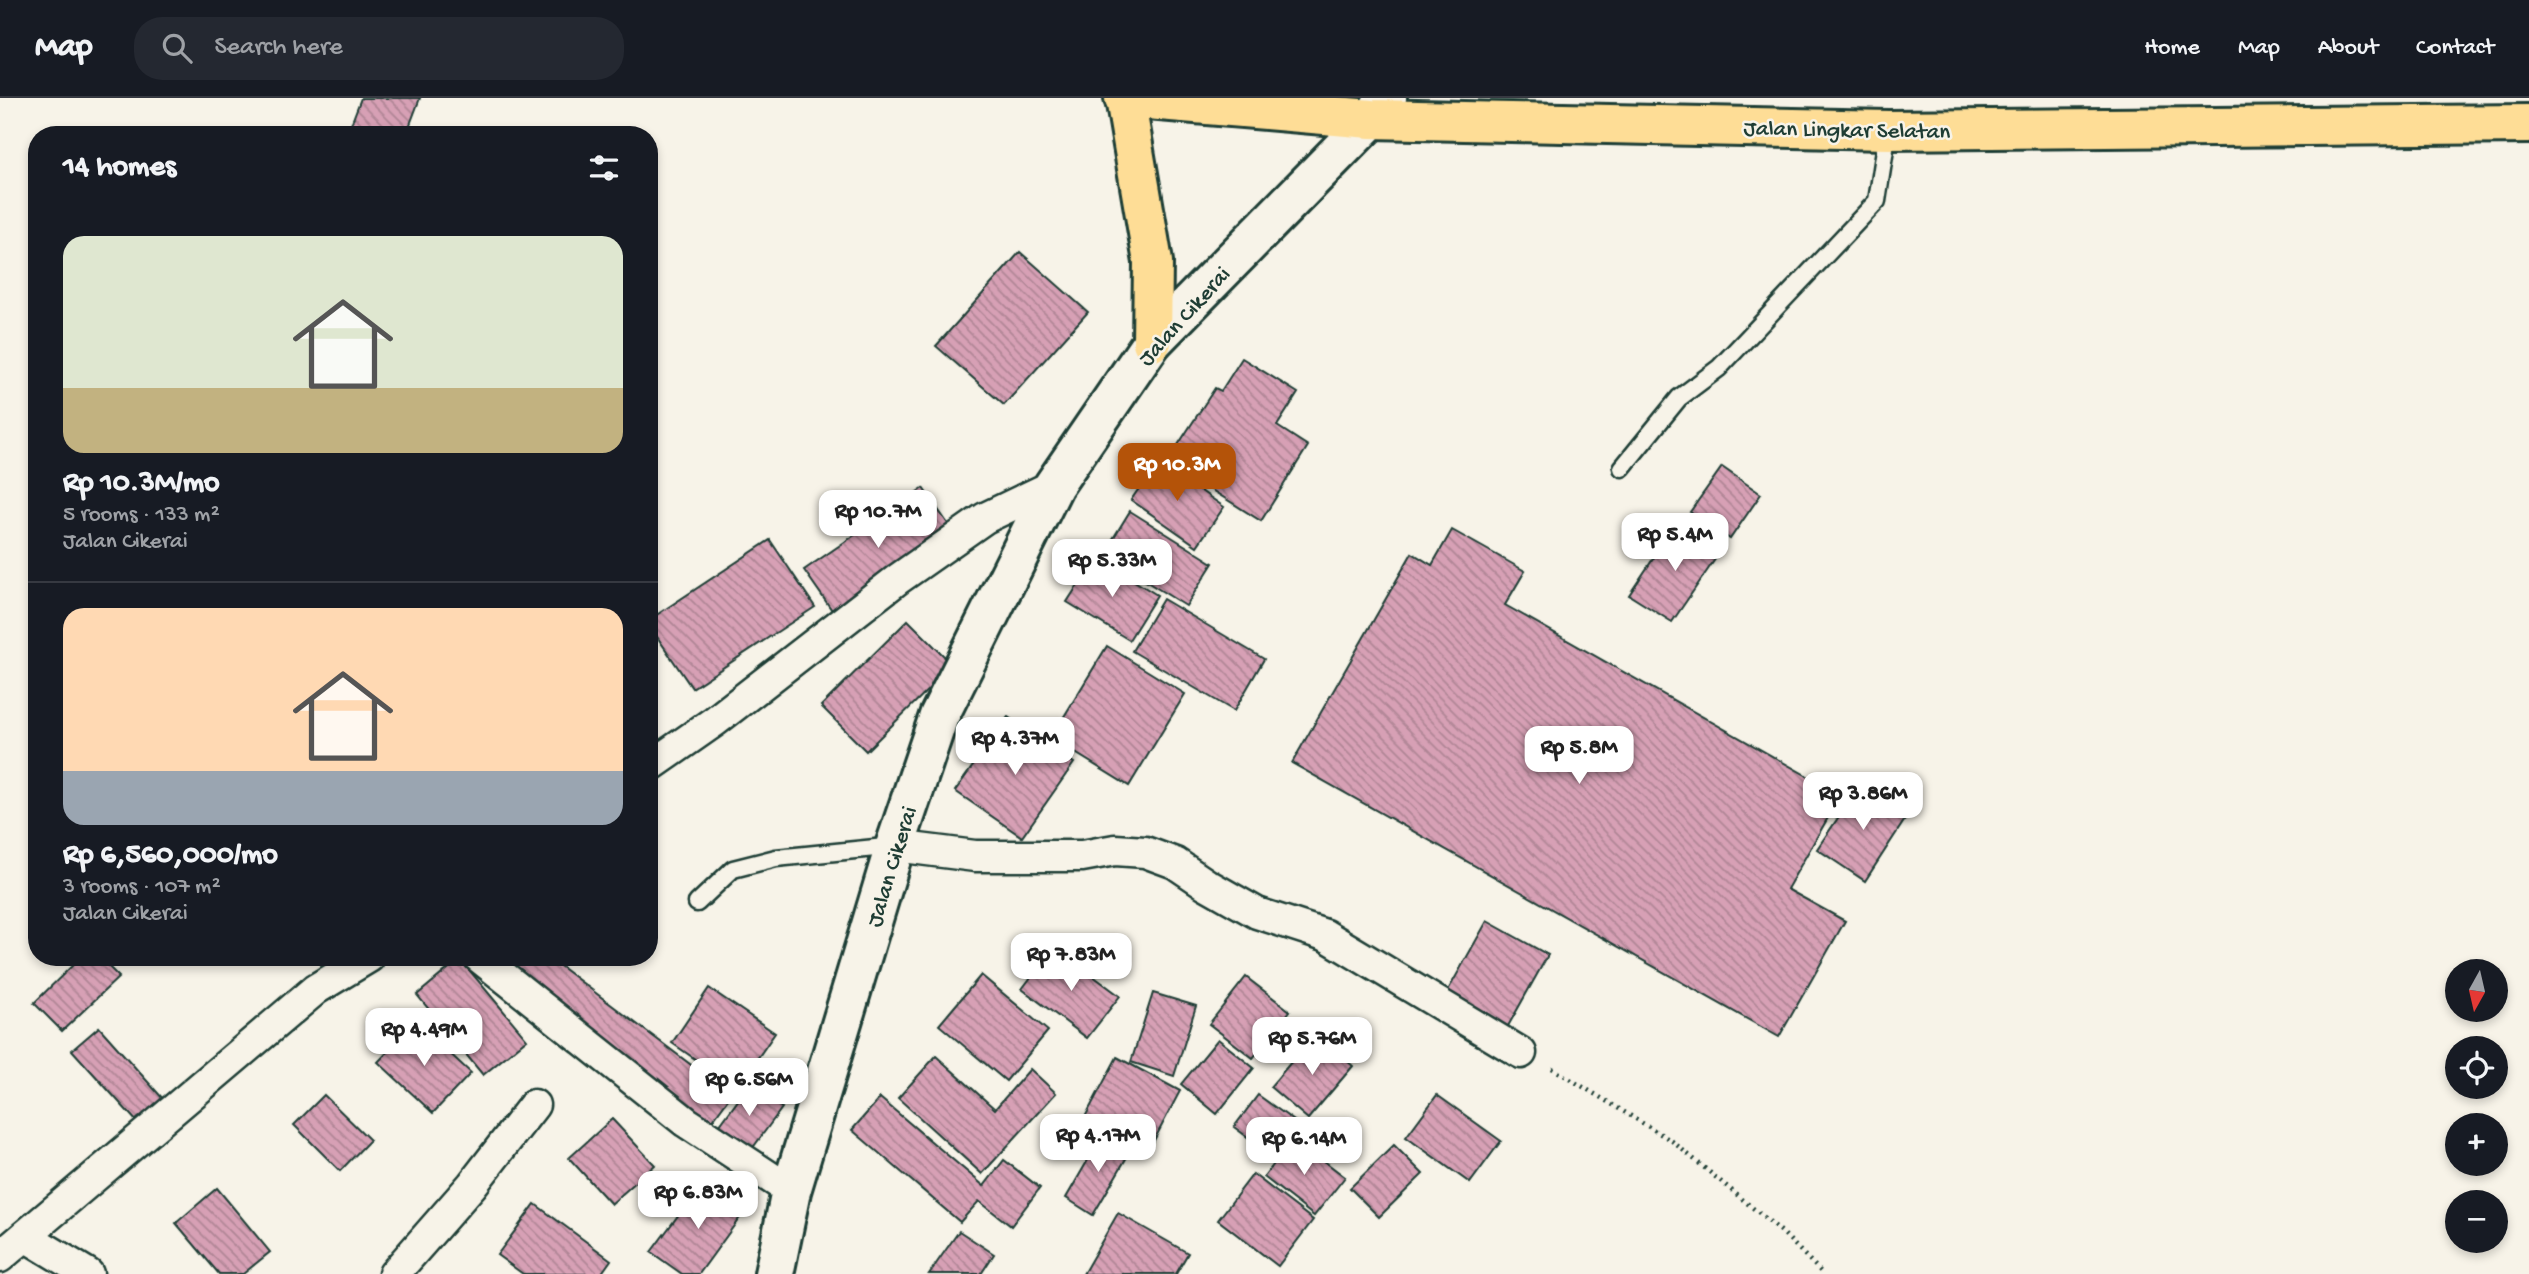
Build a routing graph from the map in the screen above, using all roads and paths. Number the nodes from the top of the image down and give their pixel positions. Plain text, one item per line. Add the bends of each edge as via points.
1 (1125, 98) edge
2 (1379, 108) edge
3 (2529, 124) edge
4 (1888, 130) junction
5 (1152, 342) junction
6 (1622, 468) dead end
7 (1054, 485) junction
8 (658, 761) edge
9 (895, 846) junction
10 (697, 903) dead end
11 (354, 966) edge
12 (490, 966) edge
13 (1521, 1053) joint
14 (534, 1105) dead end
15 (791, 1191) junction
16 (25, 1236) junction
17 (0, 1257) edge
18 (88, 1274) edge
19 (394, 1274) edge
20 (774, 1274) edge
21 (1823, 1274) edge

1 - 2 highway, Jalan Lingkar Selatan
1 - 5 highway via 1153,262
2 - 4 highway, Jalan Lingkar Selatan
2 - 5 street, Jalan Cikerai
3 - 4 highway, Jalan Lingkar Selatan
4 - 6 lane via 1877,201 1719,368 1679,398
5 - 7 street, Jalan Cikerai
7 - 8 street via 985,518
7 - 9 street, Jalan Cikerai via 939,716
9 - 10 lane via 776,858 733,869
9 - 13 street via 975,856 1145,852 1175,863 1257,913 1325,935
9 - 15 street, Jalan Cikerai
11 - 16 street via 316,989
12 - 15 street via 686,1122
13 - 21 path via 1565,1074 1672,1140 1782,1232
14 - 19 street
15 - 20 street, Jalan Cikerai
16 - 17 street
16 - 18 street

